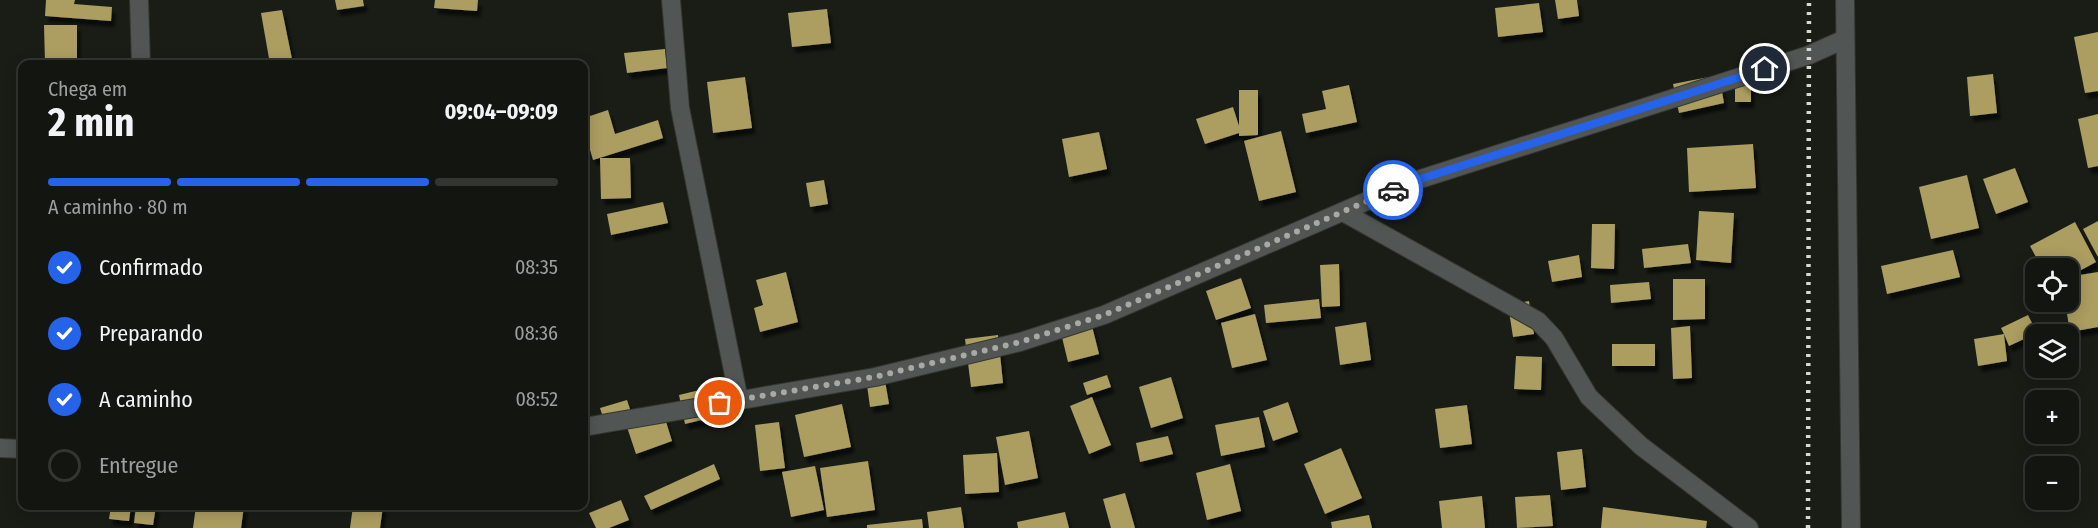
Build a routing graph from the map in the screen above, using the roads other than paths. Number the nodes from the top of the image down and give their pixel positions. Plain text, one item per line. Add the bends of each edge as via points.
1 (139, 0) edge
2 (671, 0) edge
3 (1845, 0) edge
4 (1845, 39) junction
5 (141, 60) edge
6 (1343, 212) junction
7 (739, 400) junction
8 (588, 426) edge
9 (0, 448) edge
10 (18, 449) edge
11 (1749, 528) edge
12 (1851, 528) edge

1 - 5 street
2 - 7 street via 680,108
3 - 4 street
4 - 6 street via 1809,55 1411,182
4 - 12 street
6 - 7 street via 1104,315 1020,342 874,377
6 - 11 street via 1538,321 1554,338 1589,397 1641,446
7 - 8 street
9 - 10 street

